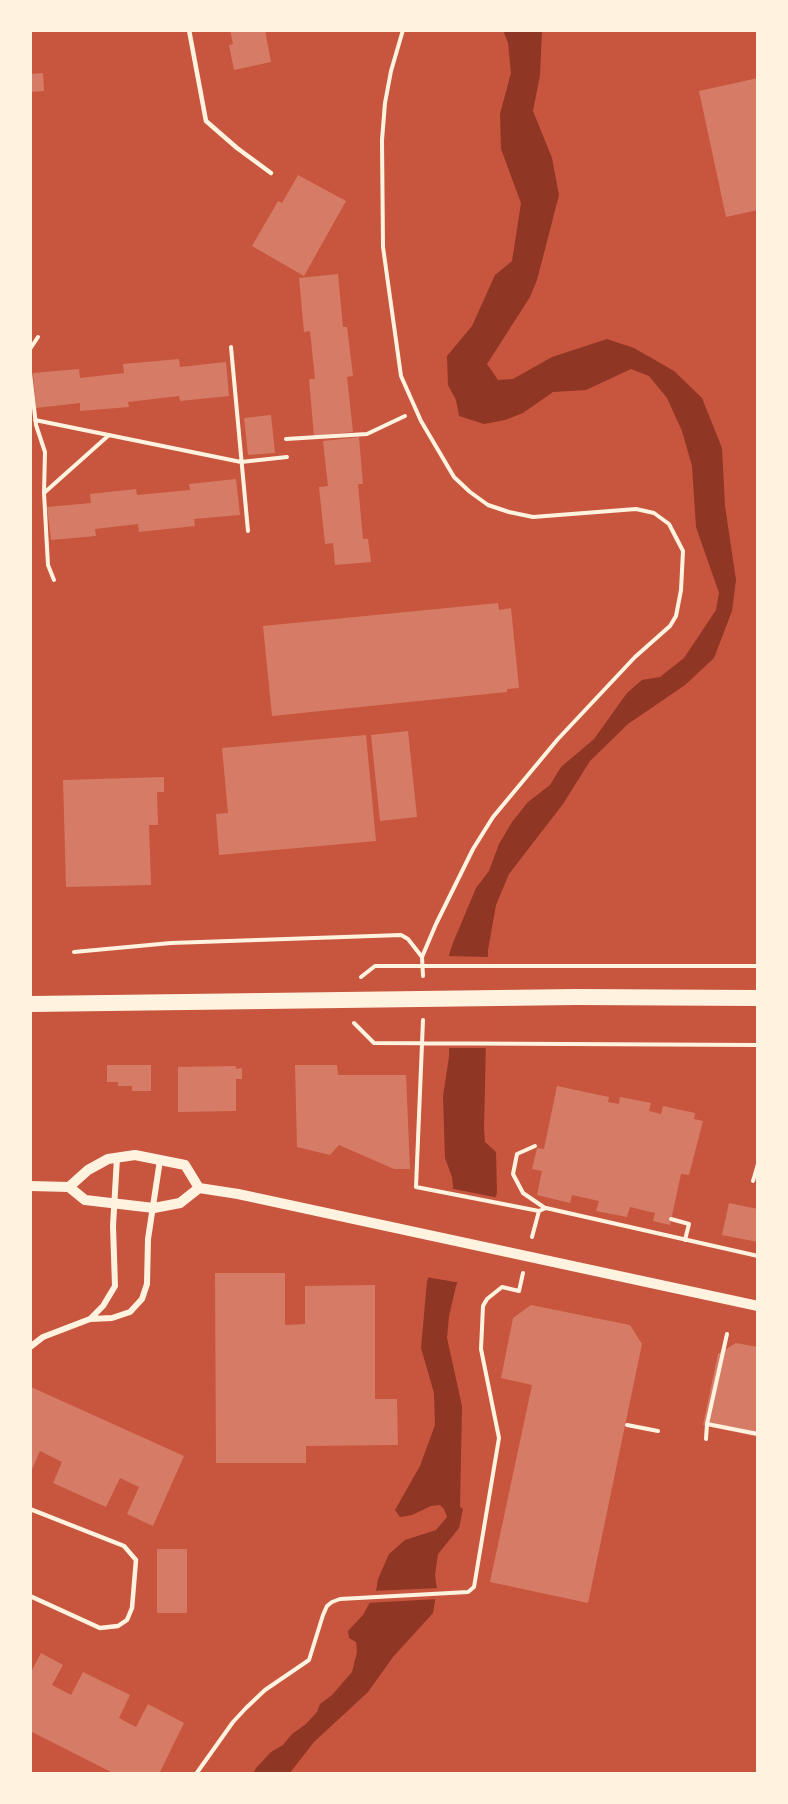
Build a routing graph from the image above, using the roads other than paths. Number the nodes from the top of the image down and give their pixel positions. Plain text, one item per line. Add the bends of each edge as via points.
1 (189, 30) edge
2 (271, 173) dead end
3 (758, 998) edge
4 (30, 1004) edge
5 (117, 1158) junction
6 (160, 1159) junction
7 (30, 1186) edge
8 (69, 1187) junction
9 (199, 1188) junction
10 (113, 1204) junction
11 (154, 1208) junction
12 (758, 1306) edge
13 (90, 1319) junction
14 (30, 1347) edge
15 (30, 1509) edge
16 (30, 1596) edge

1 - 2 lane via 206,121
3 - 4 highway via 384,998
5 - 6 street via 135,1155
5 - 8 street via 88,1170
5 - 10 street
6 - 9 street via 184,1165
6 - 11 street
7 - 8 street
8 - 10 street via 85,1200
9 - 11 street via 180,1203
9 - 12 street
10 - 11 street
10 - 13 street via 115,1286
11 - 13 street via 142,1299 130,1312
13 - 14 street via 43,1337
15 - 16 lane via 124,1546 136,1560 132,1608 127,1620 118,1626 100,1628

